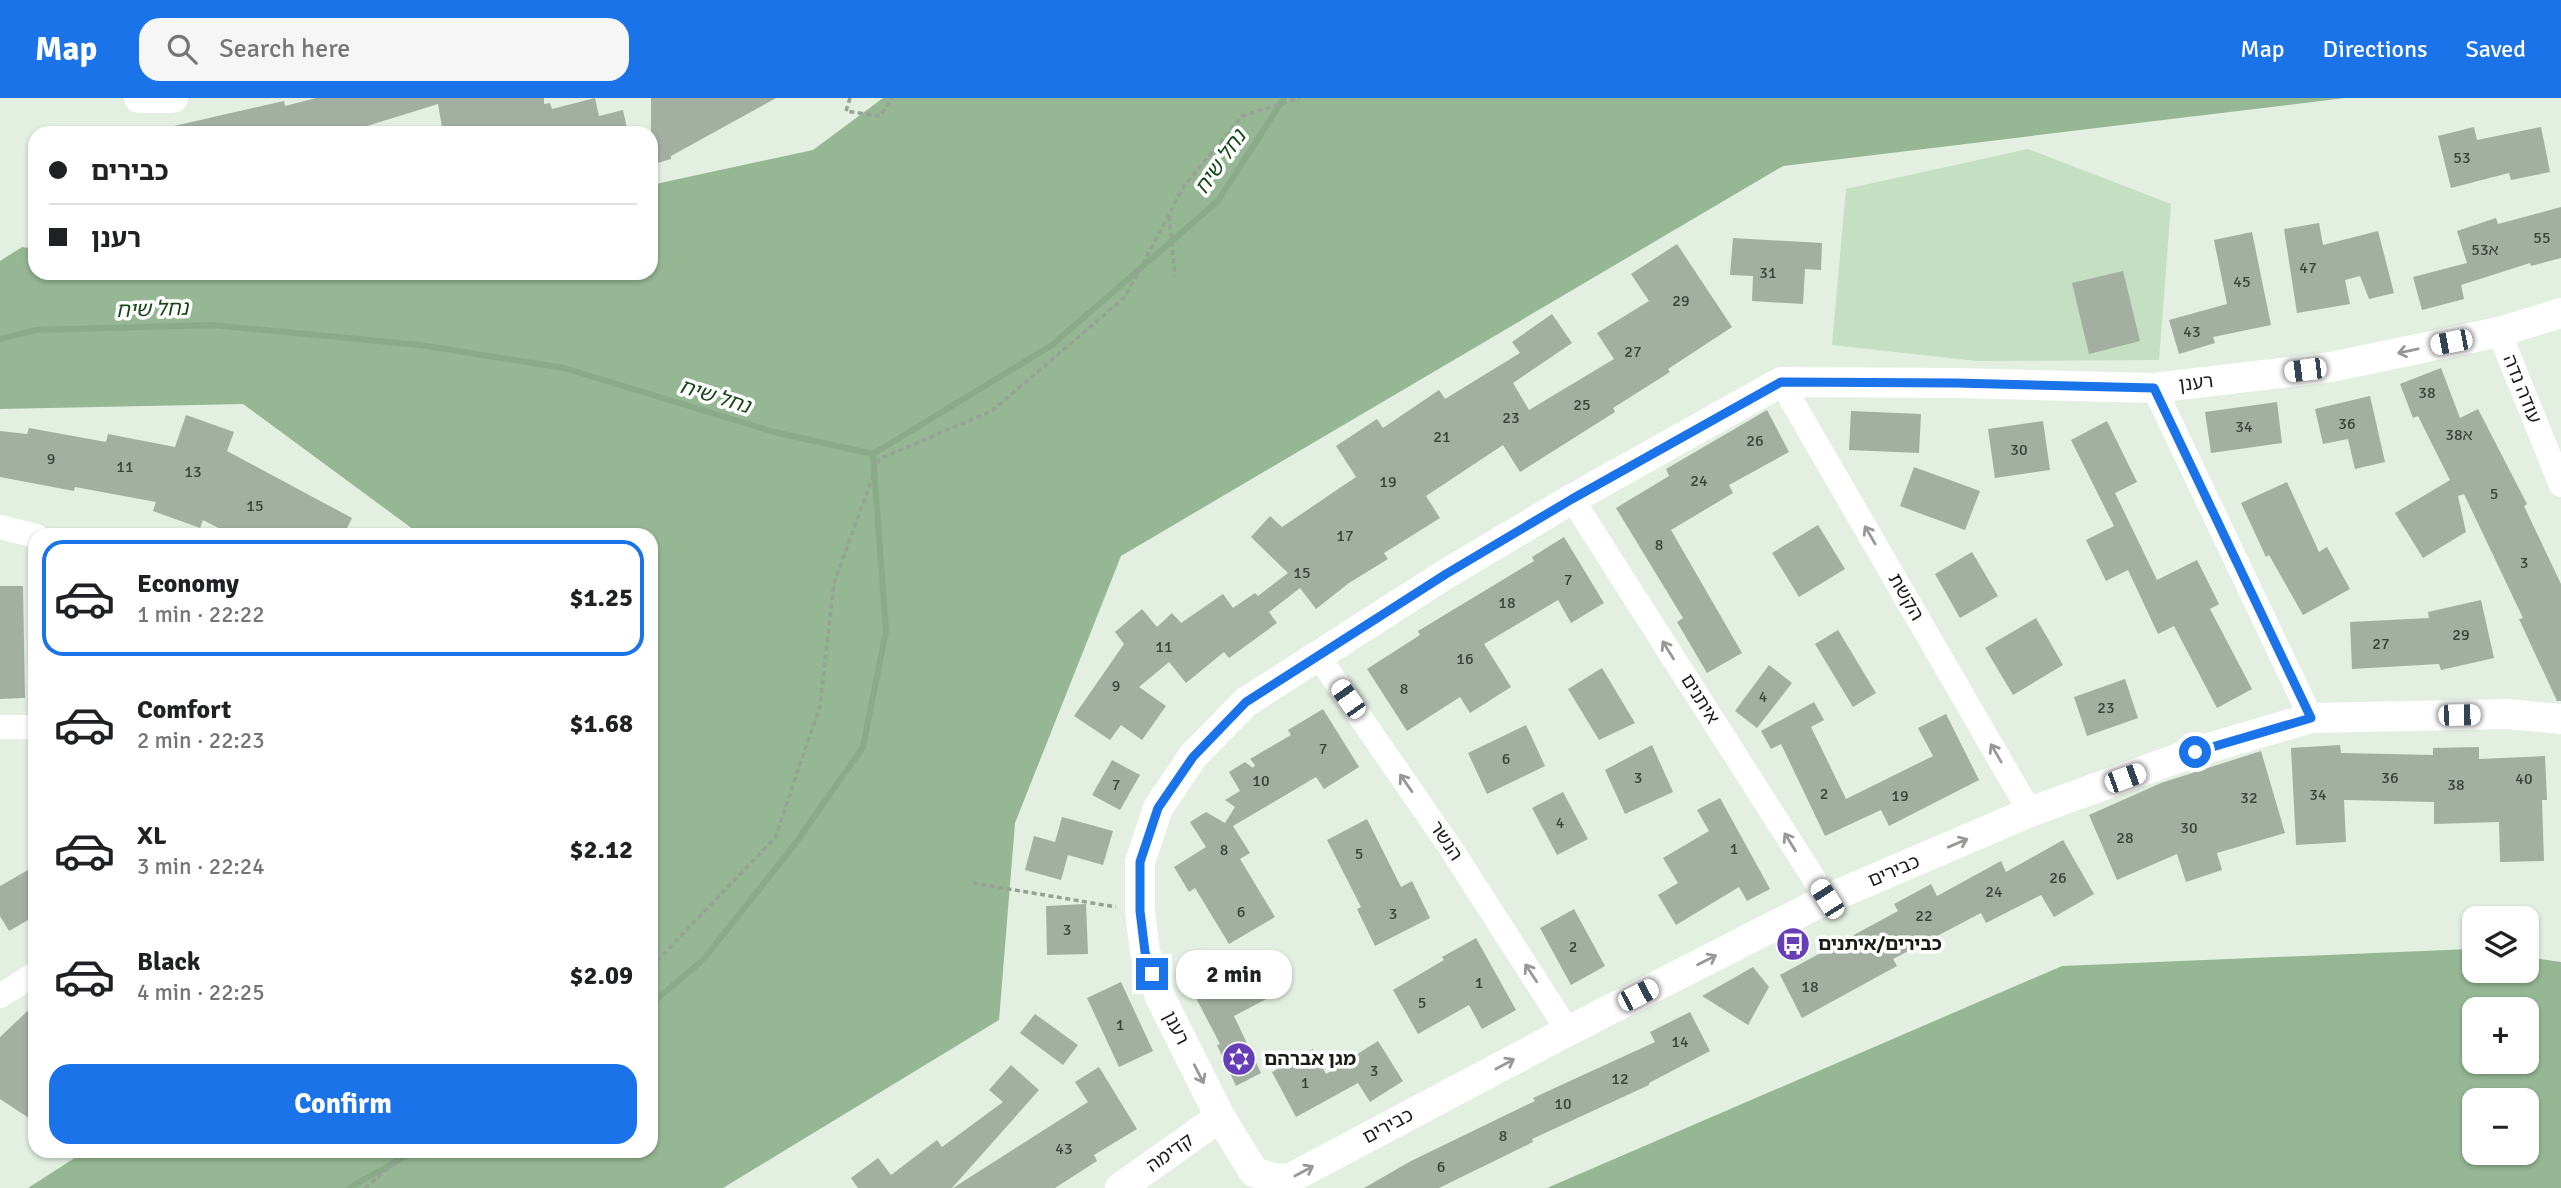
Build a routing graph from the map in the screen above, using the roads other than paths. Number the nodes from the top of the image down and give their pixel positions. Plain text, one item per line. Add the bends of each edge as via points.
1 (139, 98) edge
2 (173, 98) edge
3 (2561, 313) edge
4 (2499, 332) junction
5 (1781, 382) junction
6 (2154, 388) junction
7 (2561, 485) edge
8 (1572, 499) junction
9 (0, 527) edge
10 (28, 534) edge
11 (1318, 656) junction
12 (2311, 718) junction
13 (2561, 719) edge
14 (0, 727) edge
15 (28, 727) edge
16 (2030, 812) junction
17 (1827, 899) junction
18 (28, 978) edge
19 (0, 996) edge
20 (1568, 1031) junction
21 (1220, 1117) junction
22 (1120, 1188) edge

1 - 2 street
3 - 4 street, רענן
4 -> 6 street, רענן via 2331,367
4 - 7 street, עודה נדה
5 - 6 street, רענן
5 - 8 street, רענן
16 -> 5 street, הקשת
6 - 12 street
8 - 11 street, רענן
17 -> 8 street, איתנים
9 - 10 street
20 -> 11 street, הנשר via 1452,850
11 -> 21 street, רענן via 1246,702 1193,757 1158,808 1140,862 1145,952 1160,997
12 - 13 street, כבירים via 2508,714
12 - 16 street, כבירים via 2195,752
14 - 15 street
17 -> 16 street, כבירים
20 -> 17 street, כבירים
18 - 19 street
21 -> 20 street, כבירים via 1254,1172 1289,1179
21 - 22 street, קדימה

